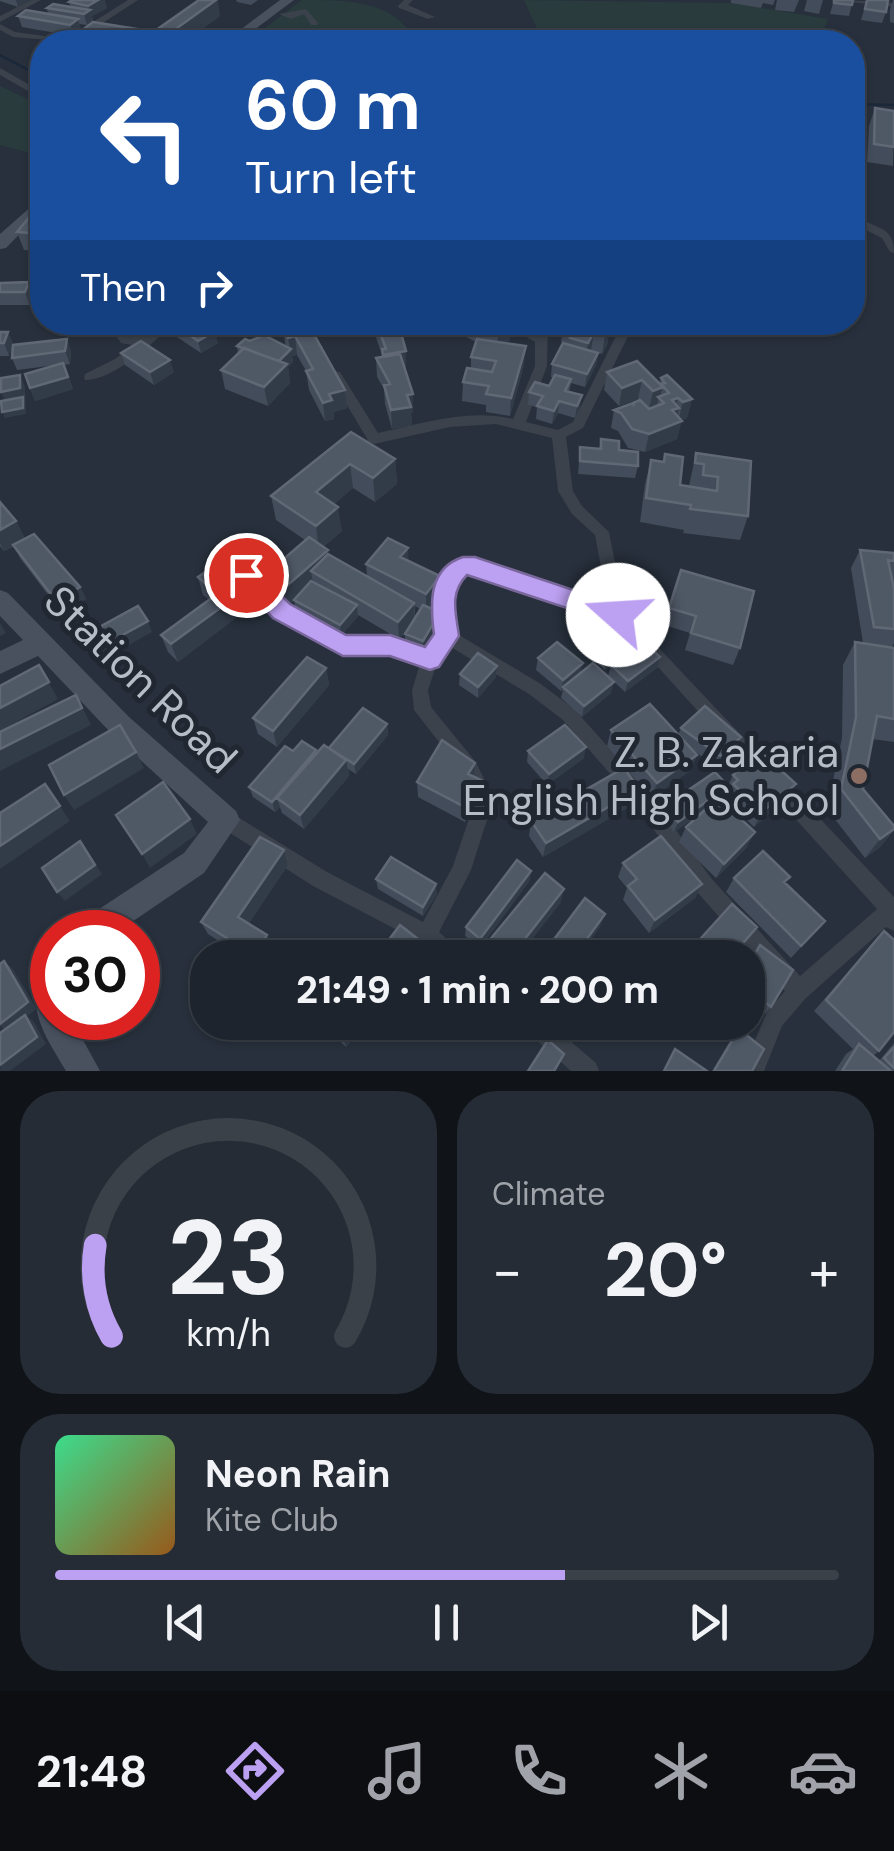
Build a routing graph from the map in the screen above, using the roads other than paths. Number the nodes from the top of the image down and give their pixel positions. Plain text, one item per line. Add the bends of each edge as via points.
1 (37, 0) edge
2 (134, 0) edge
3 (270, 0) edge
4 (409, 0) edge
5 (852, 0) edge
6 (894, 5) edge
7 (286, 7) edge
8 (0, 10) edge
9 (12, 13) junction
10 (257, 16) junction
11 (431, 17) dead end
12 (0, 20) edge
13 (314, 23) dead end
14 (0, 27) edge
15 (88, 30) edge
16 (233, 30) edge
17 (242, 30) edge
18 (30, 36) edge
19 (0, 70) edge
20 (30, 89) edge
21 (30, 214) edge
22 (865, 226) edge
23 (0, 244) edge
24 (894, 250) edge
25 (124, 335) edge
26 (145, 335) edge
27 (152, 335) edge
28 (532, 335) edge
29 (542, 335) edge
30 (623, 335) edge
31 (542, 340) junction
32 (329, 364) edge
33 (90, 377) dead end
34 (518, 424) junction
35 (560, 435) junction
36 (246, 575) dead end
37 (0, 600) edge
38 (618, 615) junction
39 (447, 636) junction
40 (39, 644) junction
41 (430, 660) junction
42 (0, 663) edge
43 (226, 820) junction
44 (124, 910) edge
45 (893, 913) edge
46 (427, 935) junction
47 (433, 940) edge
48 (799, 991) junction
49 (66, 1040) edge
50 (552, 1040) edge
51 (84, 1071) edge
52 (588, 1071) edge
53 (754, 1071) edge

1 - 9 street
2 - 15 street
3 - 10 main road
4 - 11 street via 406,10
5 - 6 street
7 - 10 main road
7 - 13 street via 291,16 306,11
8 - 9 street
9 - 12 street
10 - 16 main road
10 - 17 main road
14 - 18 street
19 - 20 street
21 - 23 main road
22 - 24 street via 886,236
25 - 26 street via 131,342
27 - 33 street
28 - 31 street
29 - 31 street
30 - 35 street via 578,425
31 - 34 street via 541,366
32 - 34 street via 374,438 450,422 496,418
34 - 35 street
35 - 38 street via 565,496 602,532
36 - 41 street via 282,611 343,646 390,646
37 - 40 main road, Station Road
38 - 39 street via 463,566 445,587
38 - 45 street
39 - 41 street
39 - 48 street via 568,716
40 - 42 main road
40 - 43 main road, Station Road
41 - 46 street via 420,690 423,710 469,766 485,798 461,870
43 - 44 main road, Station Road via 194,862
43 - 46 street
45 - 48 street
46 - 47 street
48 - 53 street via 774,1020
49 - 51 main road
50 - 52 street

